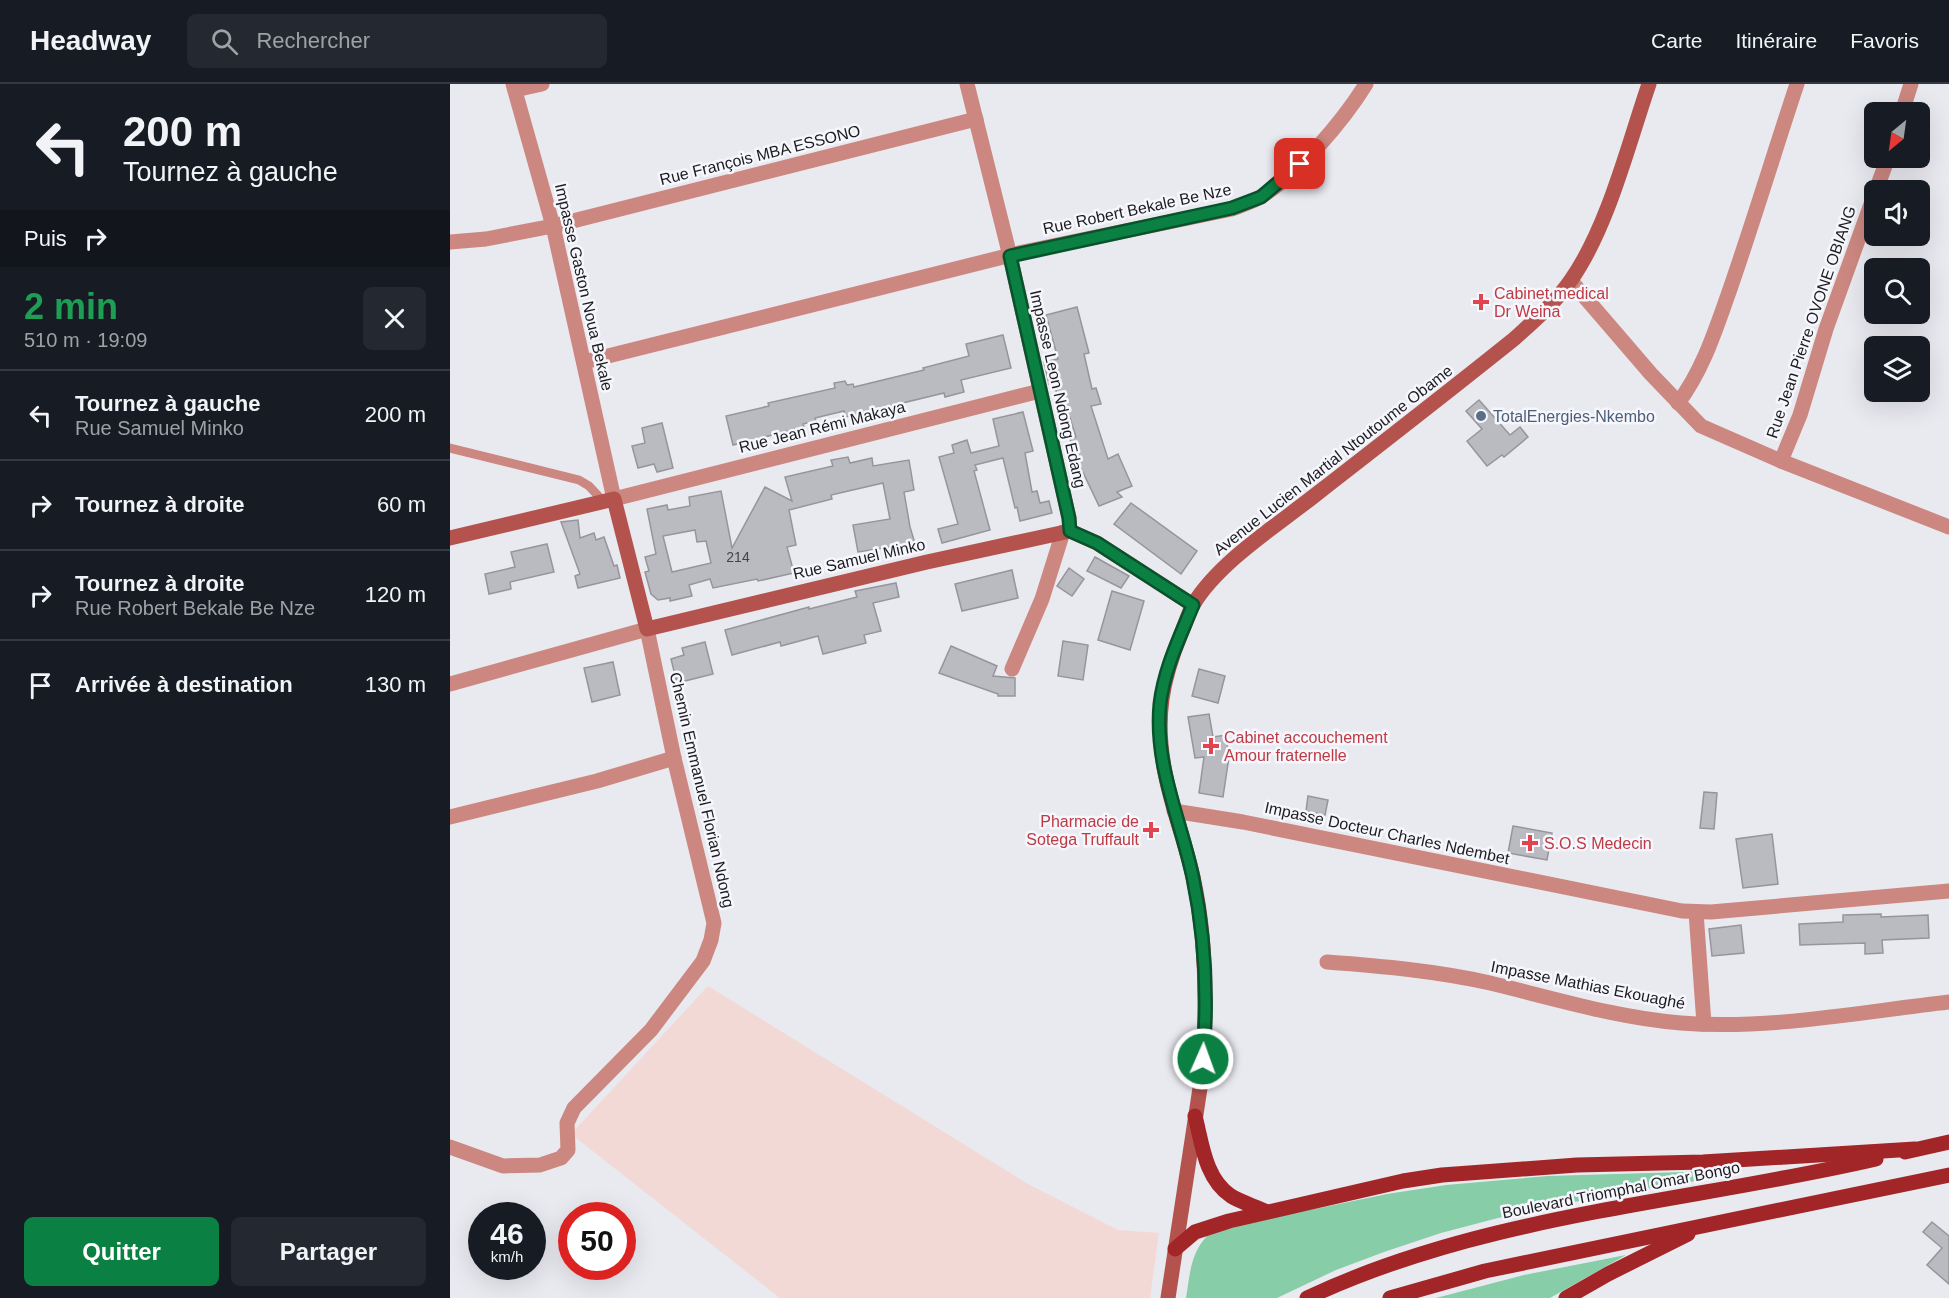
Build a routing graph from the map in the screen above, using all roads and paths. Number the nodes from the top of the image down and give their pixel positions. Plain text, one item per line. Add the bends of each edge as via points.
1 (542, 84) edge
2 (967, 84) edge
3 (1366, 84) edge
4 (1649, 84) edge
5 (1797, 84) edge
6 (1911, 84) edge
7 (514, 87) edge
8 (1905, 102) edge
9 (976, 119) junction
10 (1864, 225) edge
11 (553, 226) junction
12 (450, 242) edge
13 (1010, 256) junction
14 (1571, 281) junction
15 (584, 362) junction
16 (1040, 391) junction
17 (1678, 403) junction
18 (450, 448) edge
19 (1781, 461) junction
20 (608, 500) junction
21 (1949, 526) edge
22 (1066, 531) junction
23 (450, 538) edge
24 (1193, 605) junction
25 (647, 629) junction
26 (1012, 669) dead end
27 (450, 684) edge
28 (674, 758) junction
29 (1174, 811) junction
30 (450, 818) edge
31 (1949, 891) edge
32 (1696, 912) junction
33 (1327, 963) dead end
34 (1949, 1002) edge
35 (1704, 1024) junction
36 (1195, 1116) junction
37 (1949, 1142) edge
38 (450, 1147) edge
39 (1915, 1149) junction
40 (1949, 1175) edge
41 (1265, 1211) junction
42 (1707, 1225) junction
43 (1175, 1249) junction
44 (1168, 1298) edge
45 (1307, 1298) edge
46 (1390, 1298) edge
47 (1566, 1298) edge

1 - 7 street
2 - 9 street, Impasse Leon Ndong Edang
3 - 13 street, Rue Robert Bekale Be Nze via 1313,152 1261,197 1198,217
4 - 14 main road, Avenue Lucien Martial Ntoutoume Obame via 1609,203 1593,243
5 - 17 street via 1712,338 1702,364
6 - 8 street
7 - 11 street, Impasse Gaston Noua Bekale
9 - 11 street, Rue François MBA ESSONO
9 - 13 street, Impasse Leon Ndong Edang
10 - 19 street, Rue Jean Pierre OVONE OBIANG
11 - 12 street, Rue François MBA ESSONO
11 - 15 street, Impasse Gaston Noua Bekale
13 - 15 street, Rue Robert Bekale Be Nze
13 - 16 street, Impasse Leon Ndong Edang
14 - 17 street
14 - 24 main road, Avenue Lucien Martial Ntoutoume Obame via 1514,339 1233,561
15 - 20 street, Impasse Gaston Noua Bekale
16 - 20 street, Rue Jean Rémi Makaya
16 - 22 street, Impasse Leon Ndong Edang via 1069,518
17 - 19 street via 1701,426
18 - 20 lane via 579,480
19 - 21 street
20 - 23 main road
20 - 25 main road
22 - 24 main road via 1097,543
22 - 25 main road, Rue Samuel Minko
22 - 26 street
24 - 29 main road, Avenue Lucien Martial Ntoutoume Obame via 1171,657 1160,706 1164,766
25 - 27 street
25 - 28 street, Chemin Emmanuel Florian Ndong
28 - 30 street
28 - 38 street, Chemin Emmanuel Florian Ndong via 714,923 703,960 651,1030 574,1108 567,1123 568,1150 561,1158 540,1165 503,1166
29 - 32 street, Impasse Docteur Charles Ndembet
29 - 36 main road, Avenue Lucien Martial Ntoutoume Obame via 1193,877 1202,949 1204,1043
31 - 32 street, Impasse Docteur Charles Ndembet
32 - 35 street
33 - 35 street, Impasse Mathias Ekouaghé via 1487,982 1637,1016
34 - 35 street, Impasse Mathias Ekouaghé via 1765,1023
36 - 41 main road via 1216,1182 1231,1196
36 - 43 main road, Avenue Lucien Martial Ntoutoume Obame
37 - 39 main road, Boulevard Triomphal Omar Bongo
39 - 41 main road via 1475,1172 1403,1181
39 - 45 main road, Boulevard Triomphal Omar Bongo via 1449,1245 1393,1262
40 - 42 main road
41 - 43 main road via 1206,1227
42 - 46 main road via 1485,1271
42 - 47 main road
43 - 44 main road, Avenue Lucien Martial Ntoutoume Obame

